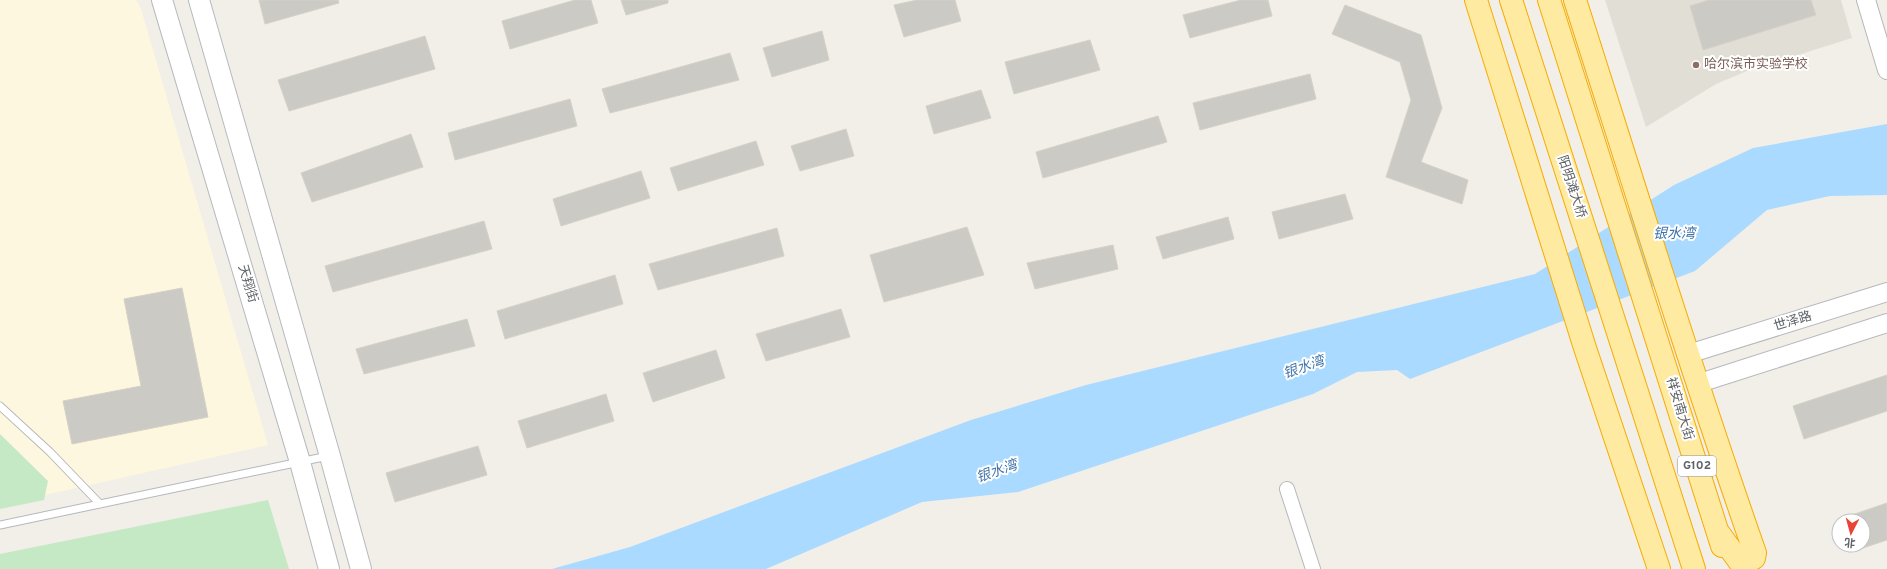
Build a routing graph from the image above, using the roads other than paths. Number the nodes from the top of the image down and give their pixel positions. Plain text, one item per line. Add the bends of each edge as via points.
1 (162, 0) edge
2 (199, 0) edge
3 (1476, 0) edge
4 (1511, 0) edge
5 (1549, 0) edge
6 (1575, 0) edge
7 (1585, 0) edge
8 (1866, 0) edge
9 (1887, 70) edge
10 (1634, 166) junction
11 (1887, 292) edge
12 (1676, 297) junction
13 (1887, 323) edge
14 (1698, 351) junction
15 (1709, 380) junction
16 (0, 406) edge
17 (330, 456) junction
18 (300, 462) junction
19 (1287, 489) dead end
20 (100, 504) junction
21 (0, 525) edge
22 (1718, 532) junction
23 (329, 569) edge
24 (361, 569) edge
25 (1313, 569) edge
26 (1659, 569) edge
27 (1694, 569) edge
28 (1729, 569) edge
29 (1767, 569) edge

1 - 18 main road, 天翔街
2 - 17 main road
3 - 26 highway
4 - 27 highway, 阳明滩大桥 / G102
5 - 22 highway, 祥安南大街 / G102
6 - 10 highway
7 - 10 highway
8 - 9 street
10 - 12 highway
11 - 14 street, 世泽路
12 - 14 highway
12 - 22 highway via 1693,371 1755,553 1754,558 1747,562 1739,561
13 - 15 street
14 - 15 highway
15 - 29 highway
16 - 20 lane via 50,452
17 - 18 lane
17 - 24 main road
18 - 20 lane
18 - 23 main road, 天翔街
19 - 25 street
20 - 21 lane
22 - 28 highway, 祥安南大街 / G102

